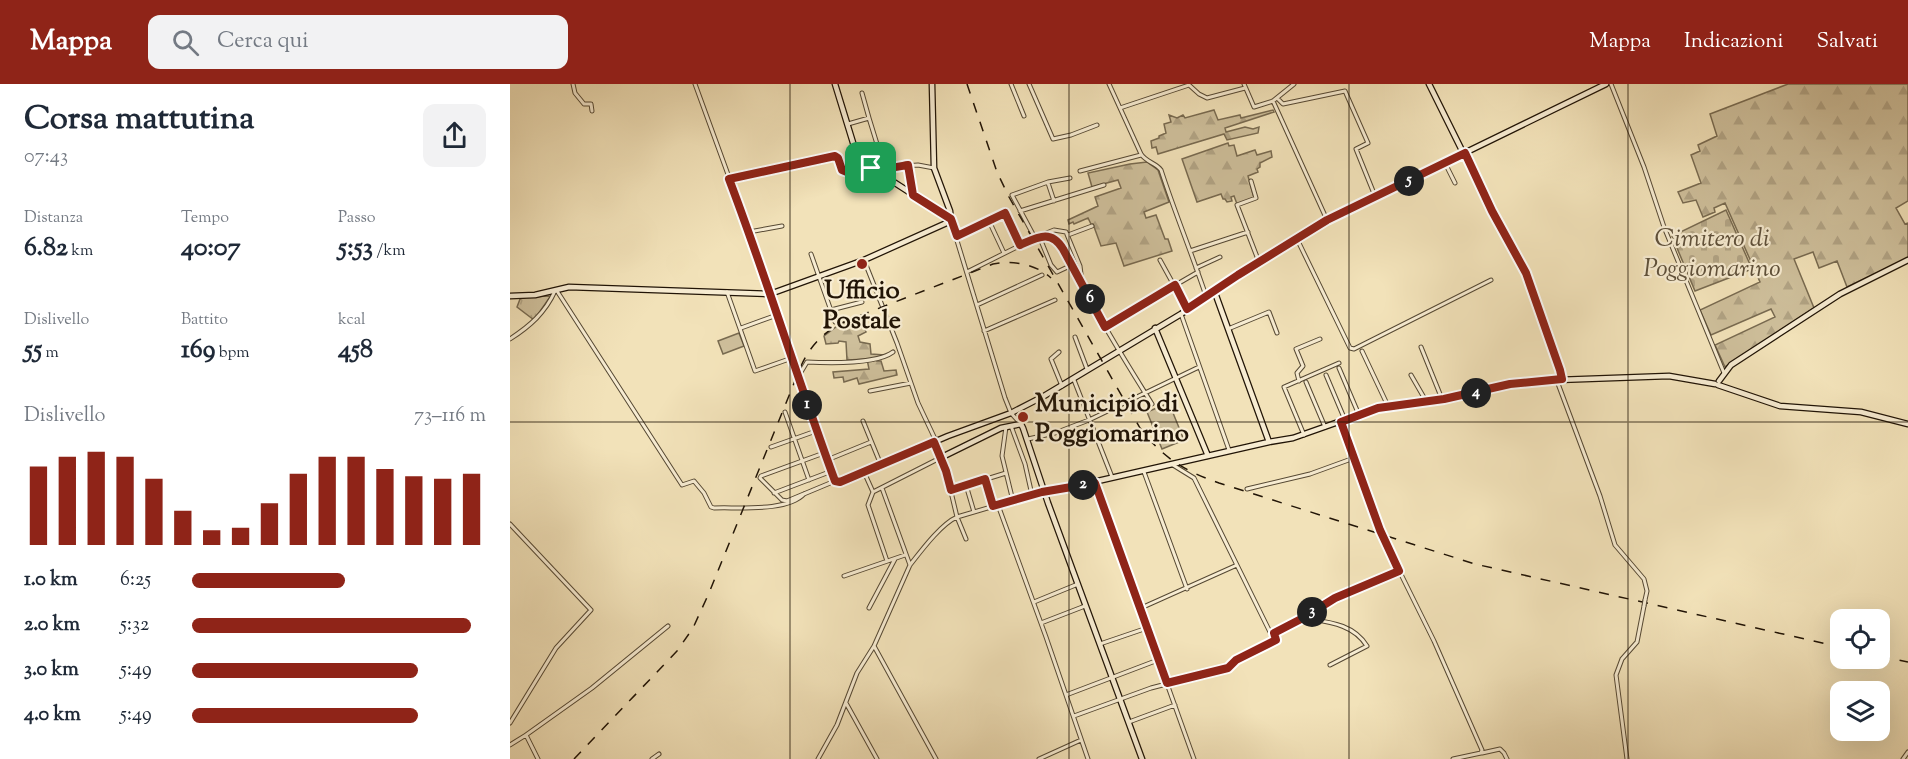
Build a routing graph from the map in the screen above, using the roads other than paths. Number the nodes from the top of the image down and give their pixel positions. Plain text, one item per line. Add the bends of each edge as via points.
1 (573, 84) edge
2 (695, 84) edge
3 (835, 84) edge
4 (932, 84) edge
5 (1011, 84) edge
6 (1029, 84) edge
7 (1109, 84) edge
8 (1294, 84) edge
9 (1430, 84) edge
10 (1608, 84) edge
11 (1244, 86) edge
12 (862, 93) dead end
13 (1277, 98) junction
14 (1273, 101) junction
15 (1120, 108) junction
16 (592, 111) dead end
17 (1024, 116) dead end
18 (869, 118) junction
19 (847, 125) junction
20 (1097, 125) dead end
21 (878, 144) dead end
22 (1465, 153) junction
23 (1141, 155) junction
24 (1444, 163) junction
25 (908, 165) junction
26 (869, 167) junction
27 (934, 168) junction
28 (1080, 171) dead end
29 (1071, 178) dead end
30 (729, 179) junction
31 (1251, 181) dead end
32 (1048, 182) junction
33 (1455, 183) dead end
34 (1104, 185) dead end
35 (913, 195) junction
36 (1376, 197) junction
37 (1054, 201) junction
38 (1020, 211) junction
39 (950, 219) junction
40 (1327, 220) junction
41 (989, 221) junction
42 (782, 225) dead end
43 (1092, 226) dead end
44 (749, 232) junction
45 (1248, 232) junction
46 (957, 236) junction
47 (1068, 236) junction
48 (1037, 237) junction
49 (1297, 239) junction
50 (1020, 245) junction
51 (1190, 251) junction
52 (1004, 253) junction
53 (811, 254) dead end
54 (1221, 257) dead end
55 (864, 260) junction
56 (1160, 260) dead end
57 (1908, 260) edge
58 (1259, 262) junction
59 (1072, 265) junction
60 (1197, 270) junction
61 (967, 272) junction
62 (1042, 275) dead end
63 (819, 277) junction
64 (1491, 280) dead end
65 (1082, 284) junction
66 (1175, 285) junction
67 (1214, 290) junction
68 (556, 291) junction
69 (727, 292) junction
70 (770, 294) junction
71 (510, 296) edge
72 (1206, 296) junction
73 (1055, 300) dead end
74 (862, 302) dead end
75 (977, 305) junction
76 (1187, 309) junction
77 (831, 310) junction
78 (1180, 314) junction
79 (777, 315) junction
80 (835, 322) dead end
81 (1105, 327) junction
82 (741, 328) dead end
83 (1155, 328) junction
84 (1228, 329) junction
85 (984, 332) junction
86 (1277, 333) dead end
87 (1076, 337) dead end
88 (510, 339) edge
89 (1320, 339) dead end
90 (1422, 347) dead end
91 (1362, 351) dead end
92 (893, 352) dead end
93 (1059, 352) dead end
94 (1119, 352) junction
95 (792, 358) junction
96 (1199, 367) junction
97 (1088, 371) junction
98 (1724, 374) junction
99 (1326, 375) dead end
100 (1411, 375) dead end
101 (798, 377) junction
102 (1176, 378) junction
103 (1074, 380) junction
104 (1559, 380) junction
105 (1299, 381) junction
106 (1306, 382) dead end
107 (911, 383) junction
108 (1717, 384) junction
109 (1062, 386) junction
110 (870, 391) dead end
111 (1146, 393) junction
112 (1442, 399) junction
113 (1426, 401) junction
114 (1152, 404) dead end
115 (1388, 406) junction
116 (785, 412) dead end
117 (1011, 412) junction
118 (1359, 415) junction
119 (1089, 420) junction
120 (863, 421) dead end
121 (1343, 421) junction
122 (981, 423) junction
123 (1021, 424) junction
124 (1908, 424) edge
125 (1009, 427) junction
126 (1325, 427) junction
127 (816, 431) junction
128 (1304, 435) junction
129 (986, 436) junction
130 (794, 439) junction
131 (1027, 440) junction
132 (871, 442) junction
133 (935, 442) junction
134 (1269, 442) junction
135 (771, 447) dead end
136 (1230, 451) junction
137 (824, 453) junction
138 (1208, 456) junction
139 (940, 458) junction
140 (1354, 458) junction
141 (827, 460) junction
142 (802, 461) junction
143 (881, 465) junction
144 (1173, 465) junction
145 (832, 471) junction
146 (864, 472) junction
147 (1144, 472) junction
148 (1006, 473) junction
149 (1113, 478) junction
150 (985, 479) junction
151 (809, 480) junction
152 (835, 481) junction
153 (1095, 483) junction
154 (966, 485) junction
155 (882, 488) junction
156 (1247, 489) dead end
157 (951, 490) junction
158 (873, 492) junction
159 (774, 493) junction
160 (1045, 493) junction
161 (804, 494) junction
162 (1032, 495) junction
163 (1013, 501) junction
164 (996, 505) junction
165 (974, 512) junction
166 (957, 517) junction
167 (510, 524) edge
168 (966, 539) dead end
169 (905, 555) junction
170 (895, 558) junction
171 (886, 561) junction
172 (910, 565) junction
173 (1237, 565) junction
174 (1399, 571) junction
175 (844, 576) dead end
176 (1078, 584) junction
177 (1187, 589) junction
178 (1034, 602) junction
179 (1086, 605) junction
180 (869, 608) dead end
181 (1140, 609) junction
182 (1303, 618) junction
183 (1041, 623) junction
184 (668, 626) dead end
185 (1147, 628) junction
186 (1274, 633) junction
187 (1100, 644) junction
188 (874, 646) junction
189 (1158, 660) junction
190 (1330, 665) dead end
191 (1112, 676) junction
192 (1167, 683) junction
193 (1066, 694) junction
194 (1120, 699) junction
195 (846, 702) junction
196 (1175, 705) junction
197 (1074, 716) junction
198 (1129, 722) junction
199 (510, 723) edge
200 (526, 735) junction
201 (1082, 740) junction
202 (510, 745) edge
203 (1908, 752) edge
204 (1481, 753) junction
205 (659, 754) dead end
206 (538, 759) edge
207 (652, 759) edge
208 (818, 759) edge
209 (877, 759) edge
210 (936, 759) edge
211 (1039, 759) edge
212 (1088, 759) edge
213 (1142, 759) edge
214 (1194, 759) edge
215 (1453, 759) edge
216 (1507, 759) edge
217 (1627, 759) edge
218 (1903, 759) edge

1 - 16 street via 576,96 584,104 591,104
2 - 30 street
3 - 19 main road
4 - 27 main road
5 - 17 street
6 - 20 street via 1053,138
7 - 15 street
8 - 13 street
9 - 22 main road
10 - 22 main road
10 - 98 street
11 - 14 street via 1254,107
11 - 15 street via 1207,98 1189,86
12 - 18 street
13 - 14 street
13 - 36 street via 1283,104 1345,91 1368,143 1356,149
14 - 40 street
15 - 23 street
18 - 19 street
18 - 21 street
19 - 26 main road via 858,159
22 - 24 main road
22 - 104 main road via 1523,266 1558,364
23 - 28 street
23 - 51 street via 1159,166
24 - 33 street
24 - 36 main road
25 - 26 street
25 - 27 street
25 - 35 street
26 - 30 street via 844,172 835,156
26 - 35 main road
27 - 39 main road
29 - 32 street
30 - 44 street
31 - 45 street via 1256,198 1237,205
32 - 37 street
32 - 38 street via 1012,195
34 - 37 street
35 - 39 main road
36 - 40 main road
37 - 38 street
38 - 48 street
39 - 46 street
39 - 55 main road
40 - 49 main road
41 - 46 street
41 - 50 street via 1005,213
41 - 52 street
42 - 44 street
43 - 47 street
44 - 70 street
45 - 51 street
45 - 58 street
46 - 61 street
47 - 48 street via 1059,229
47 - 65 street via 1080,266
48 - 50 street
48 - 59 street via 1059,242
48 - 59 street via 1057,272
49 - 58 main road
49 - 64 street via 1350,348 1354,349
50 - 52 street
51 - 60 street
52 - 61 street
53 - 63 street
54 - 60 street
55 - 63 main road
55 - 107 street
56 - 66 street
57 - 98 main road via 1840,294 1731,365
58 - 67 main road
59 - 65 street
60 - 66 street
60 - 72 street
61 - 75 street
62 - 75 street
63 - 70 main road
63 - 77 street
65 - 81 street
66 - 76 street
66 - 81 street
67 - 72 main road
67 - 84 main road
68 - 69 main road via 588,287
68 - 71 main road
68 - 88 street via 539,317
68 - 161 street via 682,485 694,481 714,508 784,505
69 - 70 main road
69 - 95 street via 755,371
70 - 79 main road
72 - 76 main road
73 - 85 street
74 - 77 street
75 - 85 street
76 - 78 main road
77 - 80 street
78 - 83 main road
78 - 96 street
79 - 82 street
79 - 95 main road
81 - 94 street
83 - 94 main road
83 - 102 main road
84 - 86 street via 1269,312
84 - 134 main road
85 - 117 street
87 - 97 street
89 - 105 street via 1296,349 1303,366 1297,373
90 - 112 street
91 - 115 street
92 - 101 street via 883,358 807,362
93 - 109 street via 1051,359
94 - 97 main road
94 - 111 street
95 - 101 main road
96 - 102 street
96 - 136 street
97 - 103 main road
98 - 108 main road
99 - 121 street
100 - 113 street
101 - 127 main road
102 - 111 street
102 - 138 main road
103 - 109 main road
103 - 119 street
104 - 108 main road via 1669,376
104 - 112 main road via 1510,384
104 - 217 street, bridge via 1615,545 1644,579 1647,591 1638,639 1620,662 1616,678
105 - 118 street via 1339,366
105 - 128 street via 1284,387
106 - 126 street
107 - 110 street
107 - 133 street
108 - 124 main road via 1780,406 1861,412
109 - 117 main road
111 - 114 street
111 - 119 street
112 - 113 main road
113 - 115 main road
115 - 118 main road
116 - 130 street
117 - 122 main road
117 - 123 street
118 - 121 main road
119 - 131 street
119 - 149 street
120 - 132 street
121 - 126 main road
121 - 140 street
122 - 129 street
122 - 133 main road
123 - 125 main road
123 - 131 main road
125 - 129 main road
125 - 148 street via 1002,456
125 - 162 street via 1025,464
126 - 128 main road
127 - 130 street
127 - 137 main road
128 - 134 main road
129 - 139 main road
130 - 135 street
130 - 142 street
131 - 160 main road
132 - 141 street
132 - 143 street
133 - 139 main road
133 - 143 main road
134 - 136 main road
136 - 138 main road
137 - 141 main road
137 - 142 street
138 - 144 main road
139 - 155 street
139 - 157 street
140 - 156 street via 1310,474
140 - 174 street, bridge
141 - 145 main road
142 - 151 street
142 - 159 street via 760,476
143 - 146 main road
144 - 147 main road
144 - 173 street via 1194,478
145 - 151 street
145 - 152 main road
146 - 152 main road
146 - 158 street
147 - 149 main road
147 - 177 street
148 - 150 street
148 - 163 street
149 - 153 main road
150 - 154 street
150 - 164 street
151 - 159 street
152 - 161 street
153 - 160 main road
153 - 181 street
154 - 157 street
154 - 165 street
155 - 158 street
155 - 169 street
157 - 166 street
158 - 171 street via 868,505
159 - 161 street via 787,501
160 - 162 street
160 - 176 main road
162 - 163 street
163 - 164 street
164 - 165 street
164 - 178 street
165 - 166 street
166 - 168 street
166 - 172 street
167 - 199 street via 591,610 556,648
169 - 170 street
169 - 172 street
170 - 171 street
170 - 180 street
171 - 175 street
172 - 188 street
173 - 177 street
173 - 186 street via 1270,632
174 - 182 street via 1335,598
174 - 204 street via 1442,659
176 - 178 street
176 - 179 main road
177 - 181 street
178 - 183 street
179 - 183 street
179 - 187 main road
181 - 185 street
182 - 186 street
182 - 190 street via 1354,631 1367,646
183 - 193 street
184 - 200 street
185 - 187 street
185 - 189 street
186 - 192 street via 1276,640 1228,668
187 - 191 main road
188 - 195 street via 857,673
188 - 210 street
189 - 191 street
189 - 192 street
191 - 193 street
191 - 194 main road
192 - 194 street
192 - 196 street
193 - 197 street
194 - 197 street
194 - 198 main road
195 - 208 street
195 - 209 street
196 - 198 street
196 - 214 street
197 - 201 street
198 - 213 main road
200 - 202 street
200 - 206 street
201 - 211 street
201 - 212 street
203 - 218 street
204 - 215 street
204 - 216 street via 1500,749
205 - 207 street

